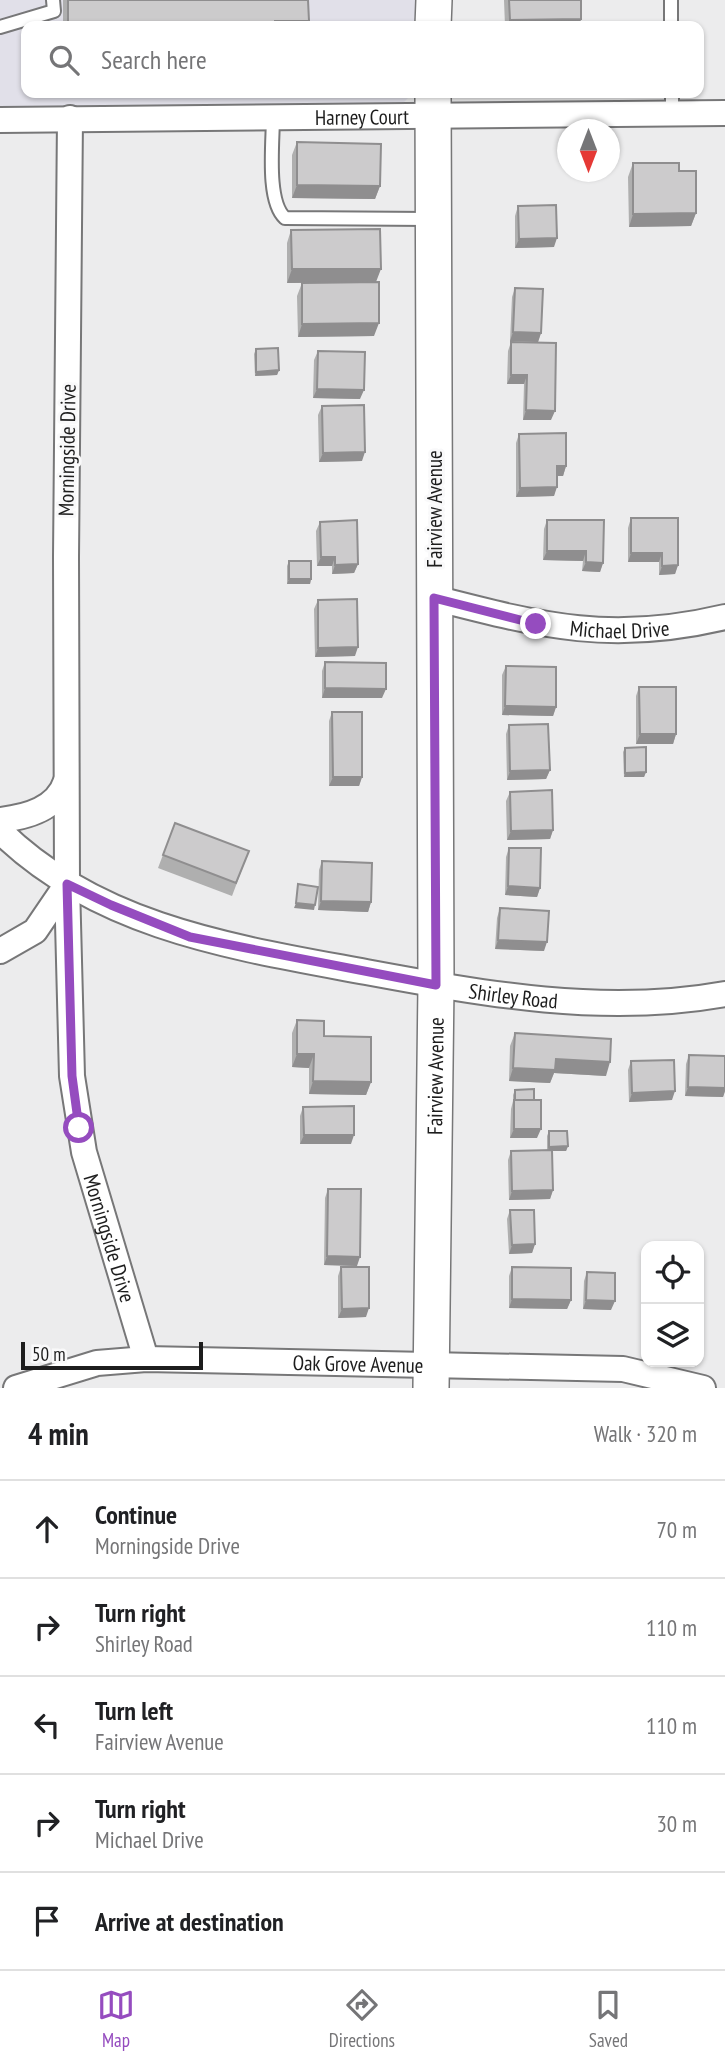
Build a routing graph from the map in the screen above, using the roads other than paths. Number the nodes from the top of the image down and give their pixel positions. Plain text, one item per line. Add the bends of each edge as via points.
1 (53, 0) edge
2 (433, 0) edge
3 (671, 0) edge
4 (433, 21) edge
5 (671, 21) edge
6 (0, 27) edge
7 (672, 103) edge
8 (433, 105) edge
9 (725, 113) edge
10 (273, 116) junction
11 (70, 118) junction
12 (0, 120) edge
13 (434, 219) junction
14 (434, 598) junction
15 (725, 617) edge
16 (66, 780) junction
17 (0, 820) edge
18 (0, 831) edge
19 (67, 884) junction
20 (0, 951) edge
21 (436, 985) junction
22 (725, 994) edge
23 (146, 1359) junction
24 (431, 1376) edge
25 (16, 1388) edge
26 (703, 1388) edge

1 - 6 lane via 54,11
2 - 4 street
3 - 5 lane
7 - 8 street, Harney Court
7 - 9 street, Harney Court
8 - 10 street, Harney Court
8 - 13 street, Fairview Avenue
10 - 11 street, Harney Court
10 - 13 lane via 273,196 277,211 285,218
11 - 12 street, Harney Court
11 - 16 street, Morningside Drive
13 - 14 street, Fairview Avenue
14 - 15 street, Michael Drive via 569,629 663,629
14 - 21 street, Fairview Avenue
16 - 17 street via 55,799 40,810
16 - 19 street, Morningside Drive
18 - 19 street, Shirley Road
19 - 20 street via 35,931
19 - 21 street, Shirley Road via 190,937
19 - 23 street, Morningside Drive via 77,1115
21 - 22 street, Shirley Road via 510,997 613,1004
21 - 24 street, Fairview Avenue
23 - 24 street, Oak Grove Avenue
23 - 25 street, Oak Grove Avenue via 97,1363
24 - 26 street, Oak Grove Avenue via 630,1369

